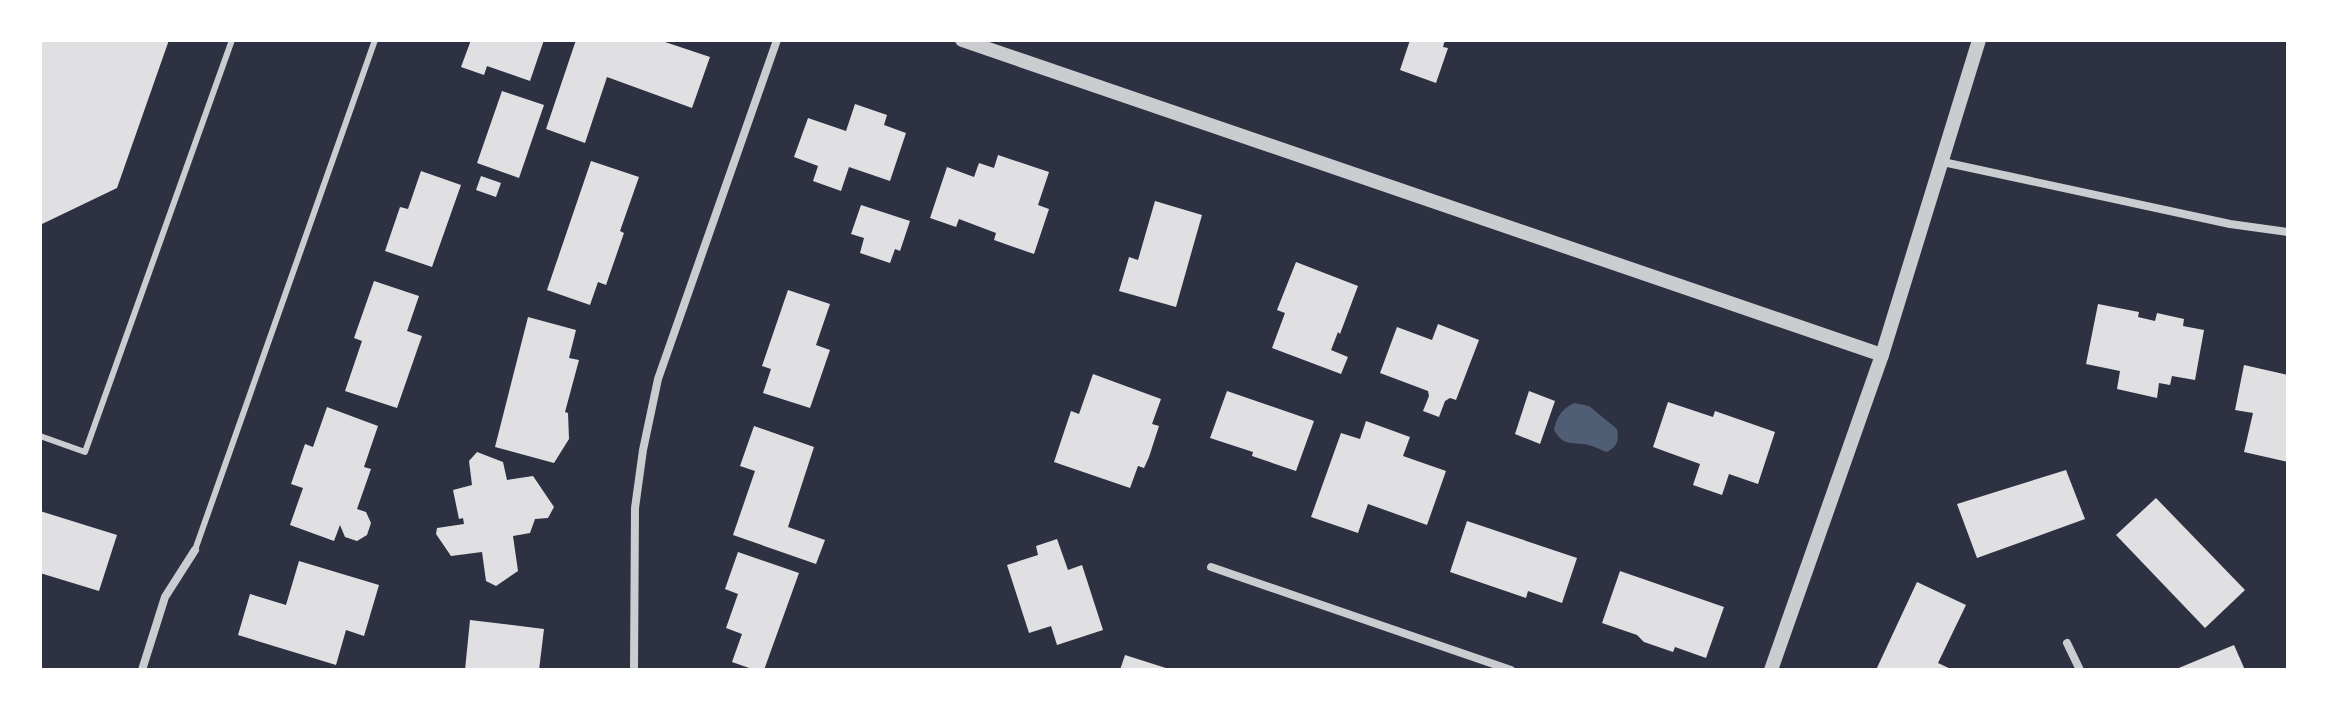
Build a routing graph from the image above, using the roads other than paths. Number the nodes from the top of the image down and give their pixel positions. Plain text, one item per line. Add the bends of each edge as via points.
1 (232, 40) edge
2 (375, 40) edge
3 (777, 40) edge
4 (962, 40) edge
5 (1979, 40) edge
6 (1943, 162) junction
7 (2288, 232) edge
8 (1882, 355) junction
9 (40, 436) edge
10 (195, 550) joint
11 (1211, 567) dead end
12 (2067, 643) dead end
13 (142, 670) edge
14 (634, 670) edge
15 (1511, 670) edge
16 (1771, 670) edge
17 (2080, 670) edge

1 - 9 lane via 85,452
2 - 10 lane
3 - 14 street via 658,379 635,508
4 - 8 street
5 - 6 street
6 - 7 street
6 - 8 street
8 - 16 street
10 - 13 street via 165,597
11 - 15 street
12 - 17 street

